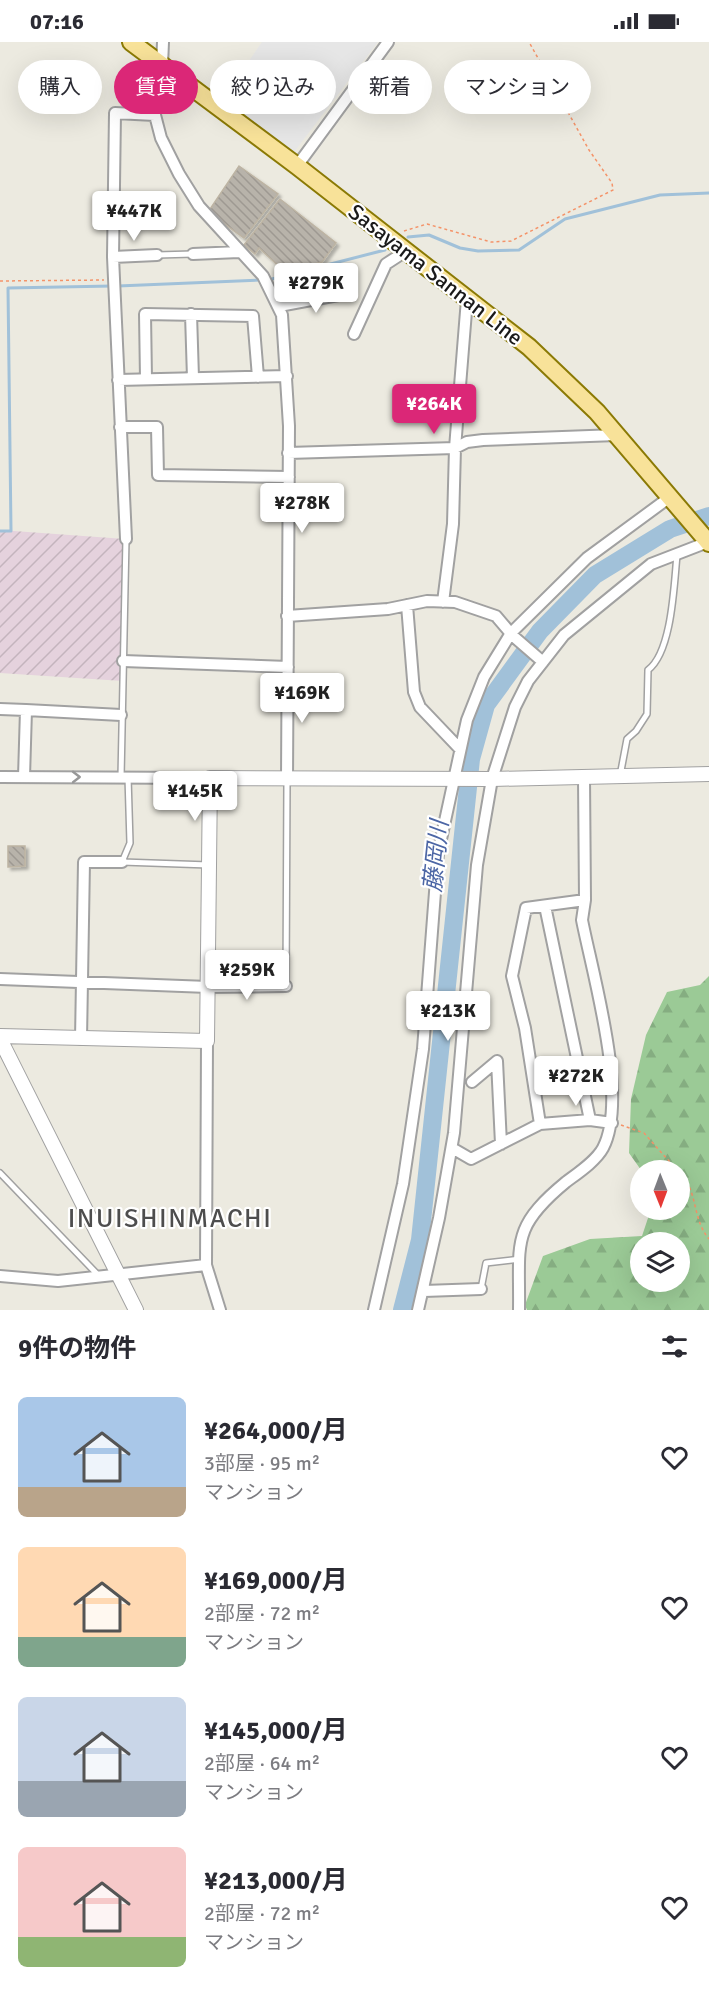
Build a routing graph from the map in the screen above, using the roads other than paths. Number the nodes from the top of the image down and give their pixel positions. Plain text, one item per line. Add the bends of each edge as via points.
1 (131, 42) edge
2 (163, 42) edge
3 (388, 42) edge
4 (154, 60) edge
5 (157, 60) edge
6 (198, 93) edge
7 (155, 115) joint
8 (297, 166) junction
9 (406, 251) junction
10 (239, 252) junction
11 (193, 254) joint
12 (157, 255) joint
13 (112, 257) junction
14 (349, 293) dead end
15 (467, 299) junction
16 (279, 306) junction
17 (191, 314) junction
18 (354, 334) dead end
19 (287, 376) junction
20 (258, 377) junction
21 (192, 378) junction
22 (146, 379) junction
23 (118, 380) junction
24 (120, 427) junction
25 (617, 435) junction
26 (455, 448) junction
27 (288, 453) junction
28 (289, 477) junction
29 (673, 501) junction
30 (126, 540) joint
31 (707, 540) edge
32 (677, 554) junction
33 (443, 602) junction
34 (407, 605) junction
35 (287, 616) junction
36 (512, 635) junction
37 (123, 660) junction
38 (542, 660) junction
39 (288, 667) junction
40 (0, 709) edge
41 (26, 710) junction
42 (121, 715) junction
43 (460, 749) junction
44 (709, 774) edge
45 (0, 777) edge
46 (24, 777) junction
47 (125, 777) junction
48 (210, 778) junction
49 (584, 778) junction
50 (620, 778) junction
51 (489, 779) junction
52 (287, 780) junction
53 (455, 780) junction
54 (122, 862) junction
55 (211, 866) junction
56 (585, 900) junction
57 (545, 906) junction
58 (0, 979) edge
59 (83, 982) junction
60 (286, 986) joint
61 (208, 987) junction
62 (0, 1038) edge
63 (81, 1039) junction
64 (207, 1041) junction
65 (472, 1082) dead end
66 (590, 1120) junction
67 (612, 1123) junction
68 (540, 1124) junction
69 (501, 1144) junction
70 (452, 1148) junction
71 (0, 1173) edge
72 (520, 1259) junction
73 (206, 1265) junction
74 (118, 1274) junction
75 (0, 1276) edge
76 (99, 1276) junction
77 (481, 1289) joint
78 (424, 1292) junction
79 (136, 1310) edge
80 (220, 1310) edge
81 (374, 1310) edge
82 (418, 1310) edge
83 (519, 1310) edge

1 - 4 main road, Sasayama Sannan Line
2 - 5 street
3 - 8 street
6 - 8 main road, Sasayama Sannan Line
7 - 10 street via 161,138 187,189
7 - 13 street via 115,113
8 - 9 main road, Sasayama Sannan Line
9 - 15 main road, Sasayama Sannan Line
9 - 18 street via 386,264
10 - 11 street
10 - 16 street via 266,281
11 - 12 lane
12 - 13 street
13 - 23 street
14 - 16 street
15 - 25 main road, Sasayama Sannan Line via 529,347
15 - 26 street
16 - 19 street
17 - 20 street via 253,316
17 - 21 street
17 - 22 street via 145,314
19 - 20 street
19 - 27 street
20 - 21 street
21 - 22 street
22 - 23 street
23 - 24 street
24 - 28 street via 157,427 158,475
24 - 30 street
25 - 26 street via 483,440
25 - 29 main road, Sasayama Sannan Line
26 - 27 street
26 - 33 street via 453,524
27 - 28 street
28 - 35 street
29 - 31 main road, Sasayama Sannan Line
29 - 36 street via 587,558
30 - 37 lane
31 - 32 street
32 - 38 street via 651,564 564,635
32 - 50 lane via 667,633 658,663 648,670 647,714 627,739
33 - 34 street
33 - 36 street via 469,605 495,615
34 - 35 street
34 - 43 street via 414,692 420,707
35 - 39 street
36 - 38 street
36 - 43 street via 484,677
37 - 39 street
37 - 42 lane
38 - 51 street via 515,706
39 - 52 street
40 - 41 street
41 - 42 street
41 - 46 street
42 - 47 lane
43 - 53 street
44 - 50 street
45 - 46 street
46 -> 47 street
47 - 48 street
47 - 54 lane via 130,843
48 - 52 street
48 - 55 street
49 - 50 street
49 - 51 street
49 - 56 street
51 - 53 street
51 - 70 street via 477,865
52 - 53 street
52 - 60 lane
53 - 81 street via 438,853 423,1049 403,1184
54 - 55 lane
54 - 59 street via 84,862
55 - 61 street
56 - 57 street
56 - 67 street via 582,920 610,1054
57 - 66 street
57 - 68 street via 526,908 512,976 525,1028
58 - 59 street
59 - 61 street
59 - 63 street
60 - 61 street
61 - 64 street
62 - 63 street
62 - 74 street
63 - 64 street
64 - 73 street
65 - 69 street via 496,1061
66 - 67 street
66 - 68 street
67 - 72 street via 602,1150 546,1198 525,1224
68 - 69 street
69 - 70 street via 471,1159
70 - 78 street
71 - 76 lane
72 - 77 lane via 486,1263
72 - 83 street
73 - 74 street
73 - 80 street
74 - 76 street
74 - 79 street
75 - 76 street via 58,1281
77 - 78 street
78 - 82 street

